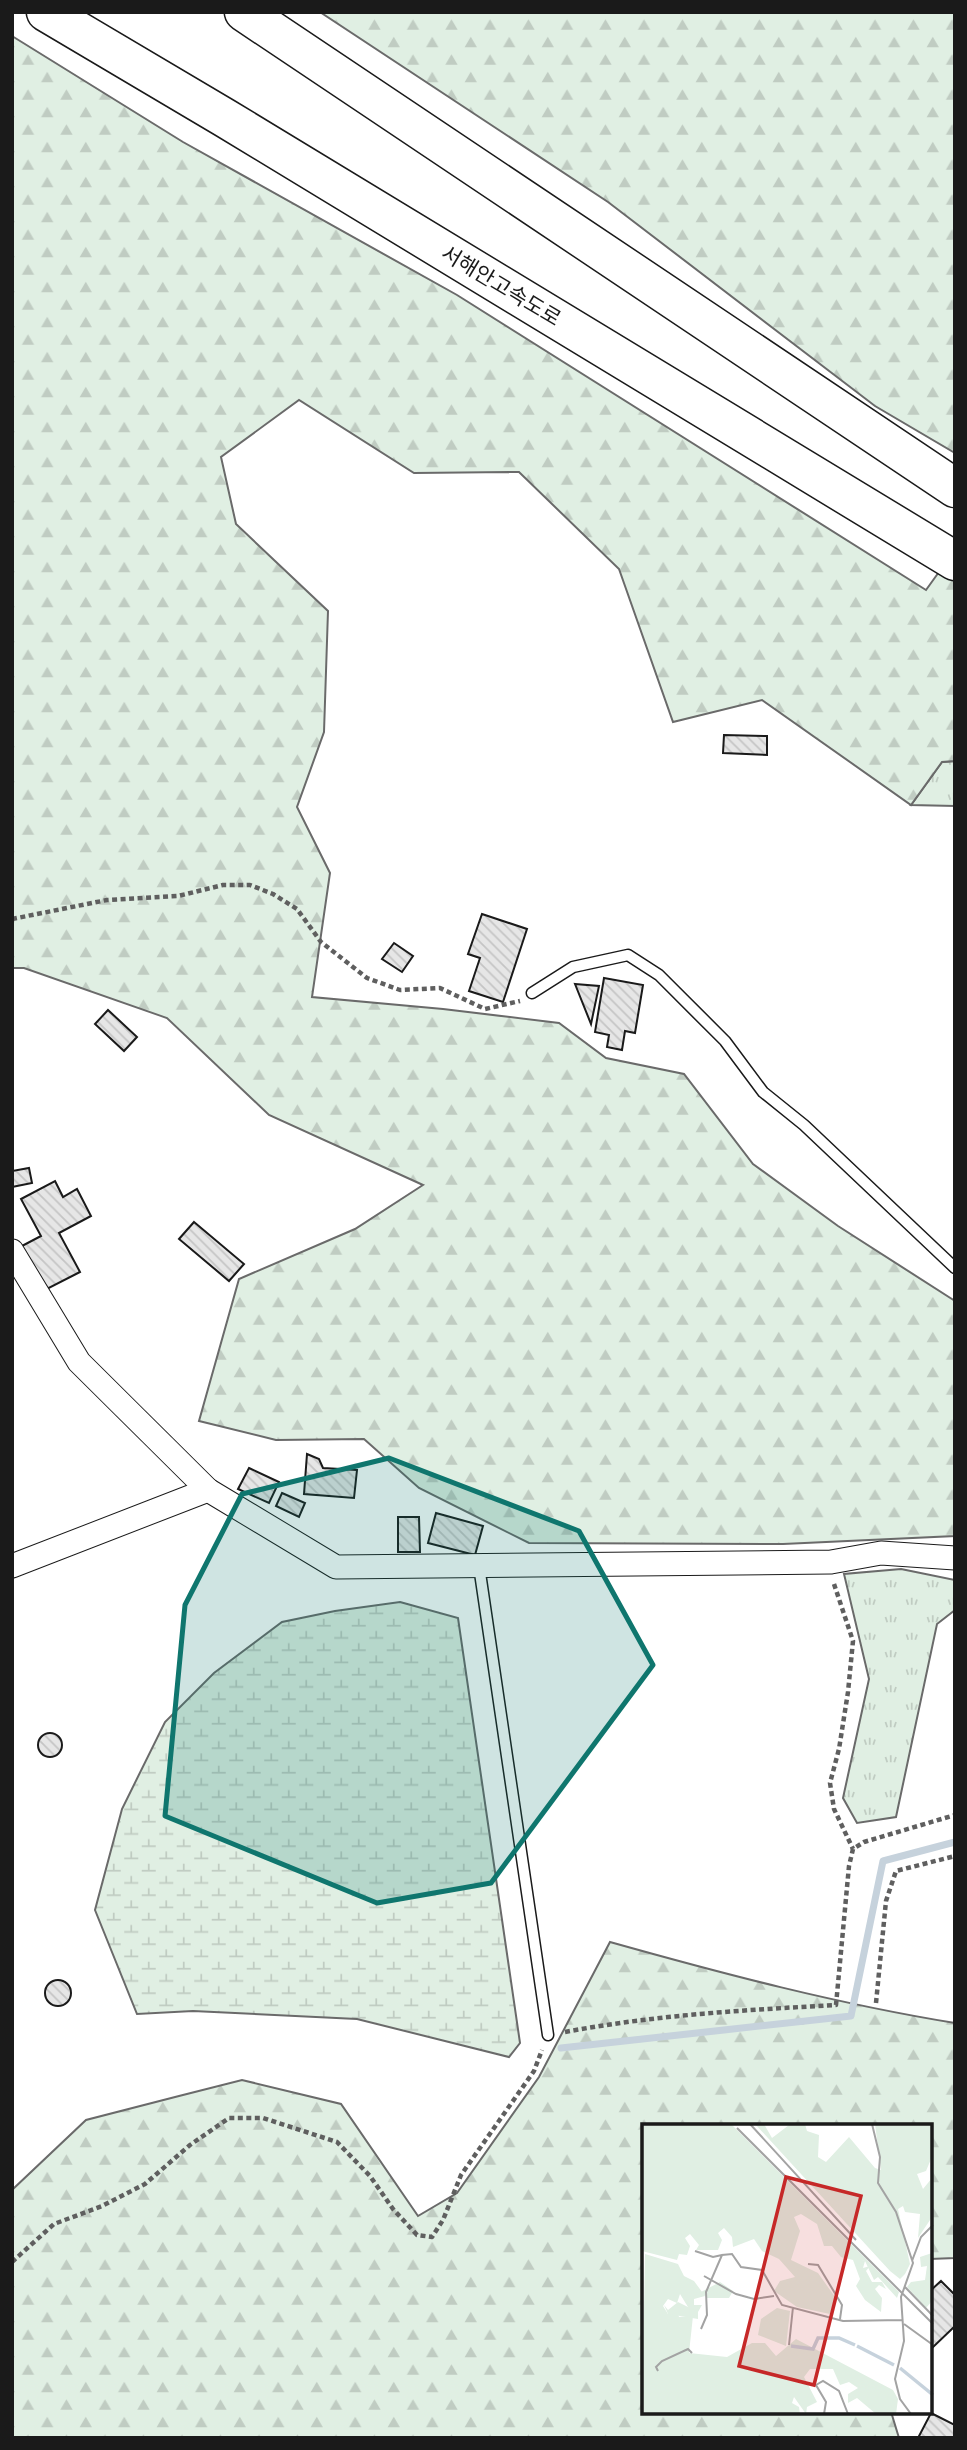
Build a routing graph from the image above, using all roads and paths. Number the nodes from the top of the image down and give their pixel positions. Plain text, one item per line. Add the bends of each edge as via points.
1 (46, 12) edge
2 (244, 12) edge
3 (955, 488) edge
4 (955, 561) edge
5 (12, 919) edge
6 (532, 993) joint
7 (12, 1251) edge
8 (955, 1268) edge
9 (208, 1490) junction
10 (955, 1558) edge
11 (831, 1562) junction
12 (12, 1566) edge
13 (479, 1566) junction
14 (955, 1815) edge
15 (853, 1849) junction
16 (955, 1856) edge
17 (876, 2003) dead end
18 (548, 2035) junction
19 (12, 2262) edge

1 - 4 highway, 서해안고속도로
2 - 3 highway
5 - 6 path via 107,900 178,896 223,885 250,886 297,909 321,942 367,978 400,990 440,988 485,1009 523,1000
6 - 8 lane via 573,967 628,955 659,975 725,1041 763,1092
7 - 9 street via 79,1362
9 - 12 street
9 - 13 street via 336,1567
10 - 11 street via 881,1553
11 - 13 street
11 - 15 path via 834,1586 853,1641 830,1783 834,1809
13 - 18 lane
14 - 15 path
15 - 18 path via 836,2005 696,2013
16 - 17 path via 896,1871 886,1901
18 - 19 path via 534,2071 461,2175 432,2236 417,2235 337,2142 263,2118 229,2118 145,2184 54,2224

